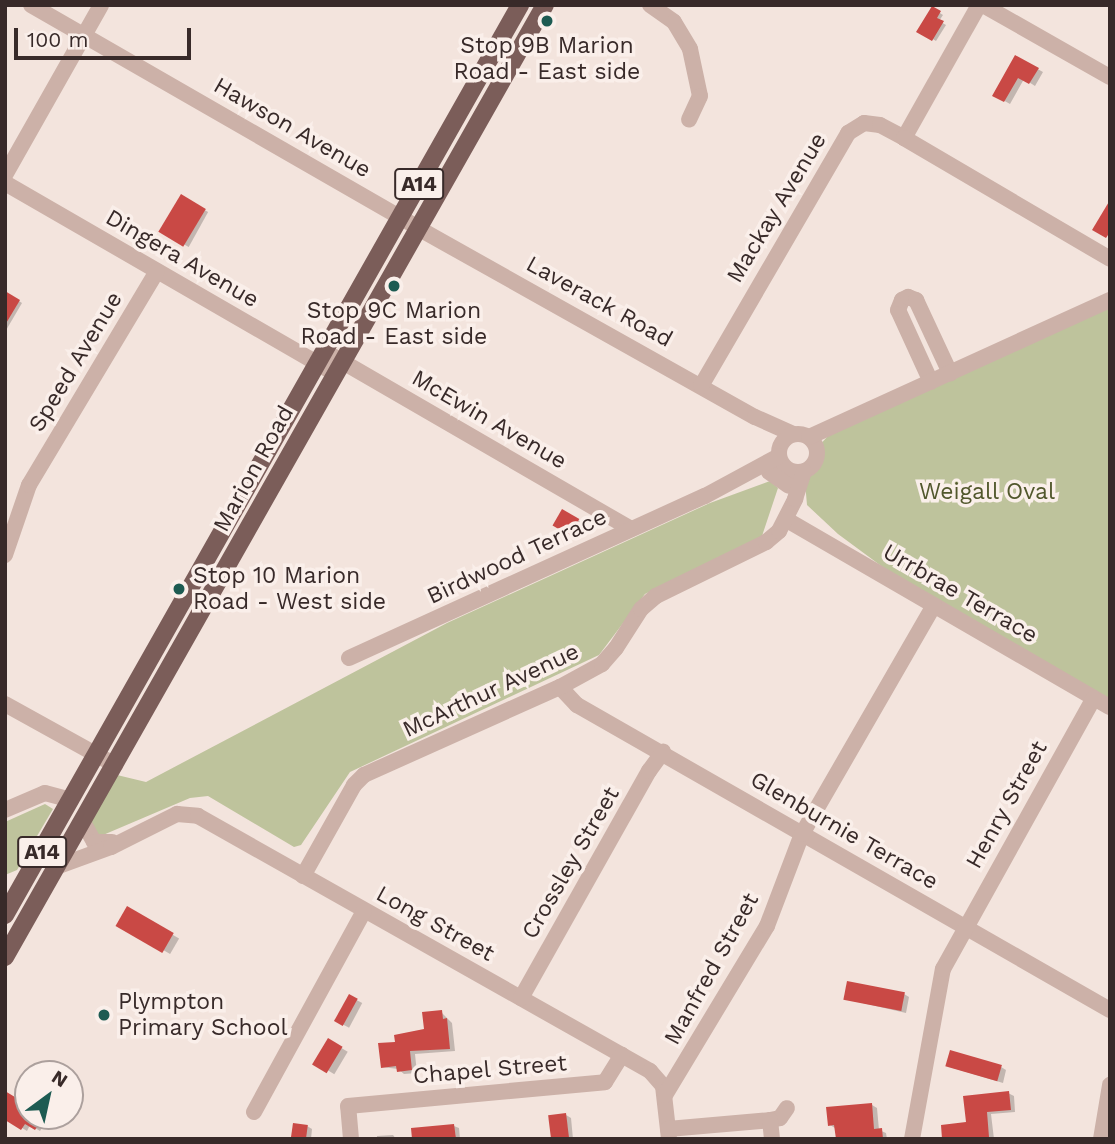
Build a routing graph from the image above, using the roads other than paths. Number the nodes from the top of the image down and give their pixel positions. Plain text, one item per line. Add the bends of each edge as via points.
1 (31, 5) edge
2 (102, 5) edge
3 (520, 5) edge
4 (545, 5) edge
5 (650, 5) edge
6 (981, 5) edge
7 (85, 35) junction
8 (1110, 77) edge
9 (688, 121) dead end
10 (904, 138) junction
11 (5, 175) edge
12 (5, 183) edge
13 (400, 218) junction
14 (419, 228) junction
15 (1110, 259) edge
16 (157, 271) junction
17 (1110, 300) edge
18 (321, 357) junction
19 (339, 368) junction
20 (950, 373) junction
21 (932, 382) junction
22 (701, 386) junction
23 (791, 458) junction
24 (787, 520) junction
25 (631, 529) junction
26 (5, 555) edge
27 (934, 605) junction
28 (349, 658) dead end
29 (560, 687) junction
30 (1094, 698) junction
31 (5, 704) edge
32 (1110, 707) edge
33 (663, 752) junction
34 (97, 756) junction
35 (114, 765) junction
36 (71, 800) junction
37 (5, 810) edge
38 (83, 822) junction
39 (802, 834) junction
40 (131, 835) junction
41 (56, 867) junction
42 (303, 876) junction
43 (364, 911) junction
44 (5, 915) edge
45 (964, 926) junction
46 (5, 957) edge
47 (521, 998) junction
48 (1110, 1010) edge
49 (622, 1055) junction
50 (1110, 1084) edge
51 (665, 1095) junction
52 (787, 1108) dead end
53 (254, 1112) dead end
54 (771, 1120) junction
55 (668, 1134) edge
56 (351, 1139) edge
57 (772, 1139) edge
58 (912, 1139) edge
59 (1101, 1139) edge

1 - 7 street, Hawson Avenue
2 - 7 street
3 - 13 main road, Marion Road / A14
4 - 14 main road, Marion Road / A14
5 - 9 street via 674,22 690,49 699,96
6 - 8 street
6 - 10 street
7 - 11 street
7 - 13 street, Hawson Avenue
10 - 15 street, Mackay Avenue
10 - 22 street, Mackay Avenue via 880,125 864,123 848,133
12 - 16 street, Dingera Avenue
13 - 14 street, Hawson Avenue
13 - 18 main road, Marion Road / A14
14 - 19 main road, Marion Road / A14
14 - 22 street, Laverack Road
16 - 18 street, Dingera Avenue
16 - 26 street, Speed Avenue via 29,485
17 - 20 street, Birdwood Terrace
18 - 19 street, McEwin Avenue
18 - 34 main road, Marion Road / A14
19 - 25 street, McEwin Avenue
19 - 35 main road, Marion Road / A14
20 - 21 street, Birdwood Terrace
20 - 21 street via 916,300 902,300 898,310
21 - 23 street, Birdwood Terrace via 840,423
22 - 23 street, Laverack Road via 755,417
23 - 24 street, McArthur Avenue
23 - 25 street, Birdwood Terrace
24 - 27 street, Urrbrae Terrace
24 - 29 street, McArthur Avenue via 766,542 656,596 601,664
25 - 28 street, Birdwood Terrace
27 - 30 street, Urrbrae Terrace
27 - 39 street, Manfred Street
29 - 33 street, Glenburnie Terrace via 577,705
29 - 42 street, McArthur Avenue via 364,775
30 - 32 street, Urrbrae Terrace
30 - 45 street, Henry Street
31 - 34 street
33 - 39 street, Glenburnie Terrace
33 - 47 street, Crossley Street
34 - 35 street
34 - 36 main road, Marion Road / A14
35 - 38 main road, Marion Road / A14
36 - 37 street via 45,793
36 - 44 main road, Marion Road / A14
38 - 40 street, Long Street via 94,842
38 - 41 main road, Marion Road / A14
39 - 45 street, Glenburnie Terrace
39 - 51 street, Manfred Street via 767,926
40 - 41 street, Long Street
40 - 42 street, Long Street via 187,813
41 - 46 main road, Marion Road / A14
42 - 43 street, Long Street
43 - 47 street, Long Street
43 - 53 street
45 - 48 street, Glenburnie Terrace
45 - 58 street, Henry Street via 943,969
47 - 49 street, Long Street
49 - 51 street, Long Street via 658,1077
49 - 56 street, Chapel Street via 605,1082 348,1106
50 - 59 street
51 - 55 street
52 - 54 street
54 - 55 street
54 - 57 street

